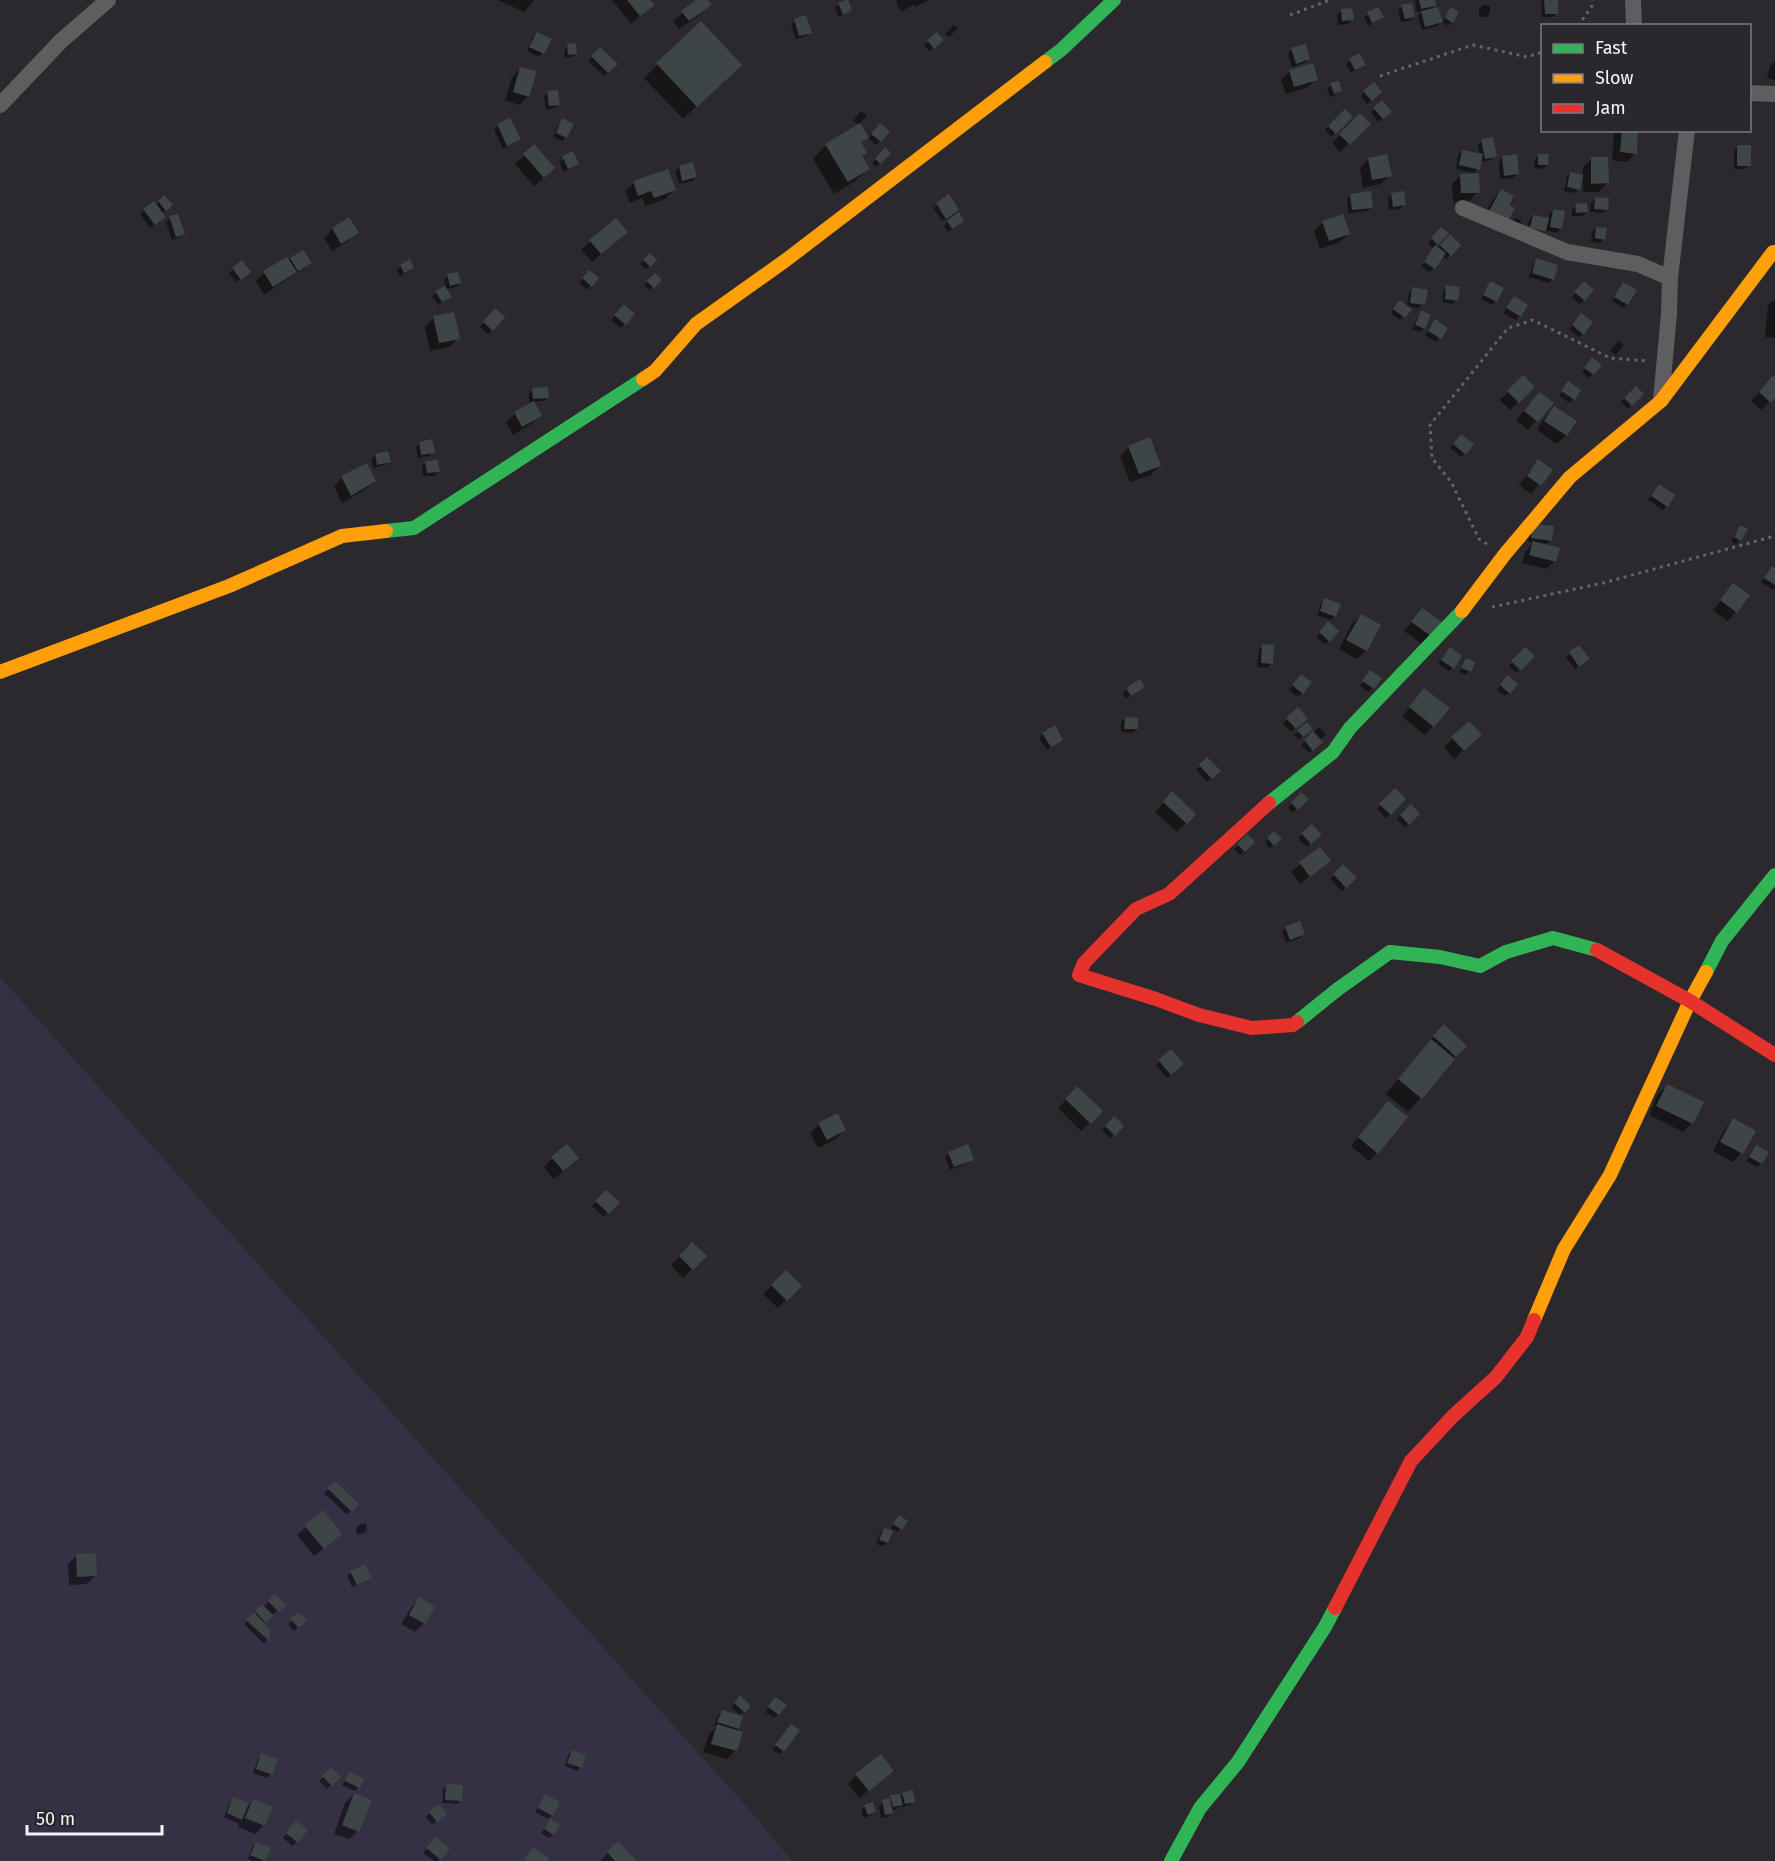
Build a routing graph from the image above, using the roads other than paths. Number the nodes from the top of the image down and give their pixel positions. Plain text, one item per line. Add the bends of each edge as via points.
1 (108, 0) edge
2 (1114, 0) edge
3 (1634, 0) edge
4 (1634, 24) edge
5 (1751, 93) edge
6 (1775, 94) edge
7 (0, 105) edge
8 (1687, 132) edge
9 (1463, 208) dead end
10 (1775, 252) edge
11 (1670, 278) junction
12 (1661, 401) junction
13 (0, 672) edge
14 (1775, 875) edge
15 (1690, 1001) junction
16 (1775, 1055) edge
17 (1171, 1861) edge

1 - 7 street via 61,41
2 - 13 street via 1024,79 696,324 655,371 414,528 342,536 229,586
3 - 4 street
5 - 6 street
8 - 11 street
9 - 11 street via 1567,252 1638,264
10 - 12 street
11 - 12 street
12 - 15 street via 1570,477 1460,614 1350,728 1333,752 1282,792 1169,894 1136,909 1084,963 1079,975 1199,1015 1252,1028 1293,1025 1390,952 1480,966 1506,952 1553,938 1601,951
14 - 15 street via 1722,941
15 - 16 street
15 - 17 street via 1610,1175 1564,1249 1527,1337 1496,1377 1411,1461 1325,1627 1238,1762 1200,1808

